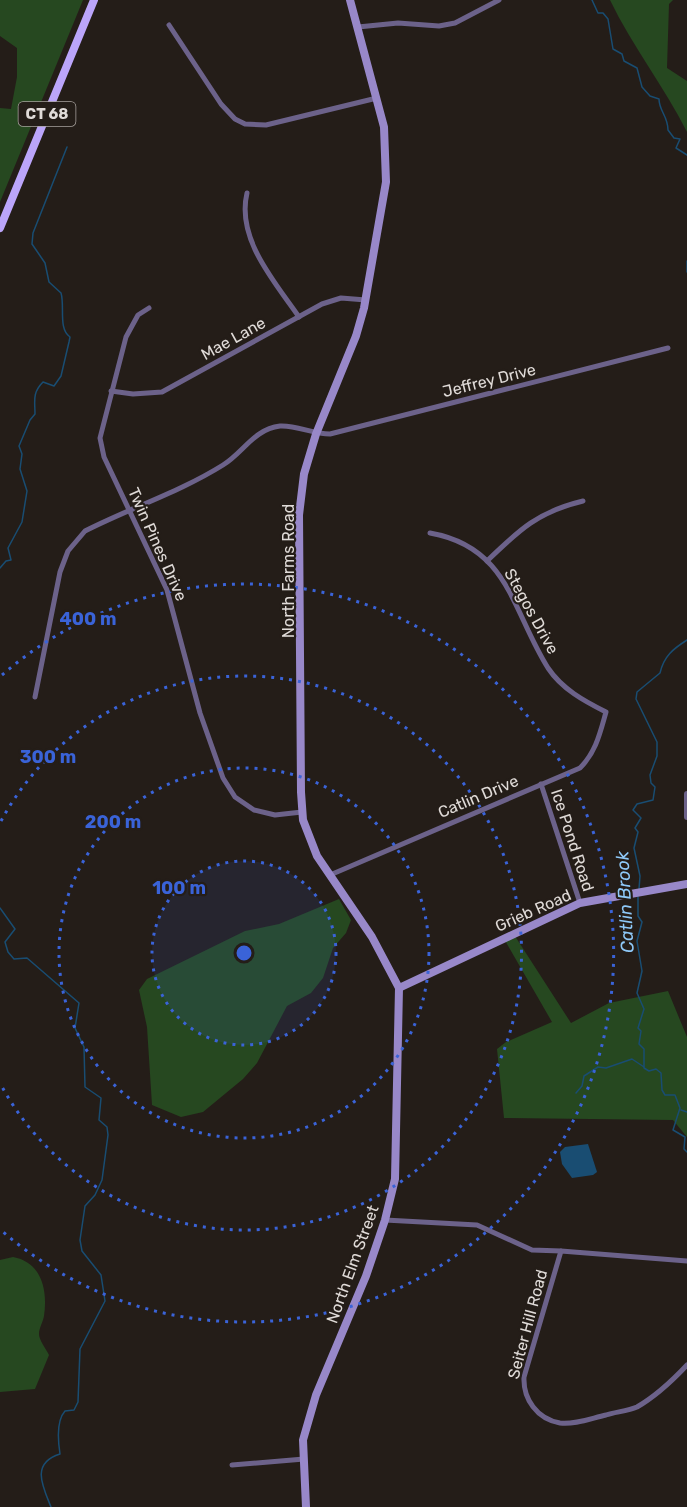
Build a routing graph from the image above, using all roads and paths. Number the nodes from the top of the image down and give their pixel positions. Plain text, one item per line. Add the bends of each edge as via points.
1 (94, 0) edge
2 (350, 0) edge
3 (499, 0) edge
4 (169, 25) dead end
5 (358, 27) junction
6 (377, 98) junction
7 (247, 193) dead end
8 (0, 228) edge
9 (366, 300) junction
10 (150, 308) dead end
11 (299, 317) junction
12 (668, 348) dead end
13 (111, 391) junction
14 (316, 434) junction
15 (583, 501) dead end
16 (130, 511) junction
17 (430, 533) dead end
18 (488, 561) junction
19 (35, 697) dead end
20 (606, 712) joint
21 (541, 784) junction
22 (687, 794) edge
23 (302, 813) junction
24 (687, 817) edge
25 (330, 875) junction
26 (687, 884) edge
27 (580, 903) junction
28 (399, 988) junction
29 (385, 1220) junction
30 (561, 1251) junction
31 (687, 1261) edge
32 (687, 1365) edge
33 (304, 1459) junction
34 (232, 1465) dead end
35 (306, 1507) edge

1 - 8 main road, CT 68
2 - 5 main road, North Farms Road
3 - 5 street via 455,23 439,26 398,22
4 - 6 street via 221,104 246,124 266,125
5 - 6 main road, North Farms Road
6 - 9 main road, North Farms Road via 384,127 386,182
7 - 11 street via 243,208 255,251
9 - 11 street, Mae Lane via 341,298
9 - 14 main road, North Farms Road via 356,336
10 - 13 street, Twin Pines Drive via 138,315 126,337
11 - 13 street, Mae Lane via 162,392
12 - 14 street, Jeffrey Drive via 330,434
13 - 16 street, Twin Pines Drive via 100,438 104,457
14 - 16 street via 279,426 268,430 254,437 225,465
14 - 23 main road, North Farms Road via 304,474 299,515
15 - 18 street via 552,508 515,534
16 - 19 street via 85,531 68,551 60,572
16 - 23 street, Twin Pines Drive via 167,590 200,713 223,778 235,797 254,810 275,815
17 - 18 street, Stegos Drive via 468,544
18 - 20 street, Stegos Drive via 513,597 549,669 572,692
20 - 21 street, Catlin Drive via 589,759 580,768
21 - 25 street, Catlin Drive
21 - 27 street, Ice Pond Road
22 - 24 street
23 - 25 main road, North Farms Road via 317,856
25 - 28 main road, North Farms Road via 372,937
26 - 27 main road, Grieb Road
27 - 28 main road, Grieb Road
28 - 29 main road, North Elm Street via 394,1179
29 - 30 street, Seiter Hill Road via 477,1225 532,1250
29 - 33 main road, North Elm Street via 316,1395 303,1440
30 - 31 street, Seiter Hill Road
30 - 32 street, Seiter Hill Road via 524,1377 523,1389 530,1404 545,1418 561,1423 635,1408 666,1387
33 - 34 street
33 - 35 main road, North Elm Street

